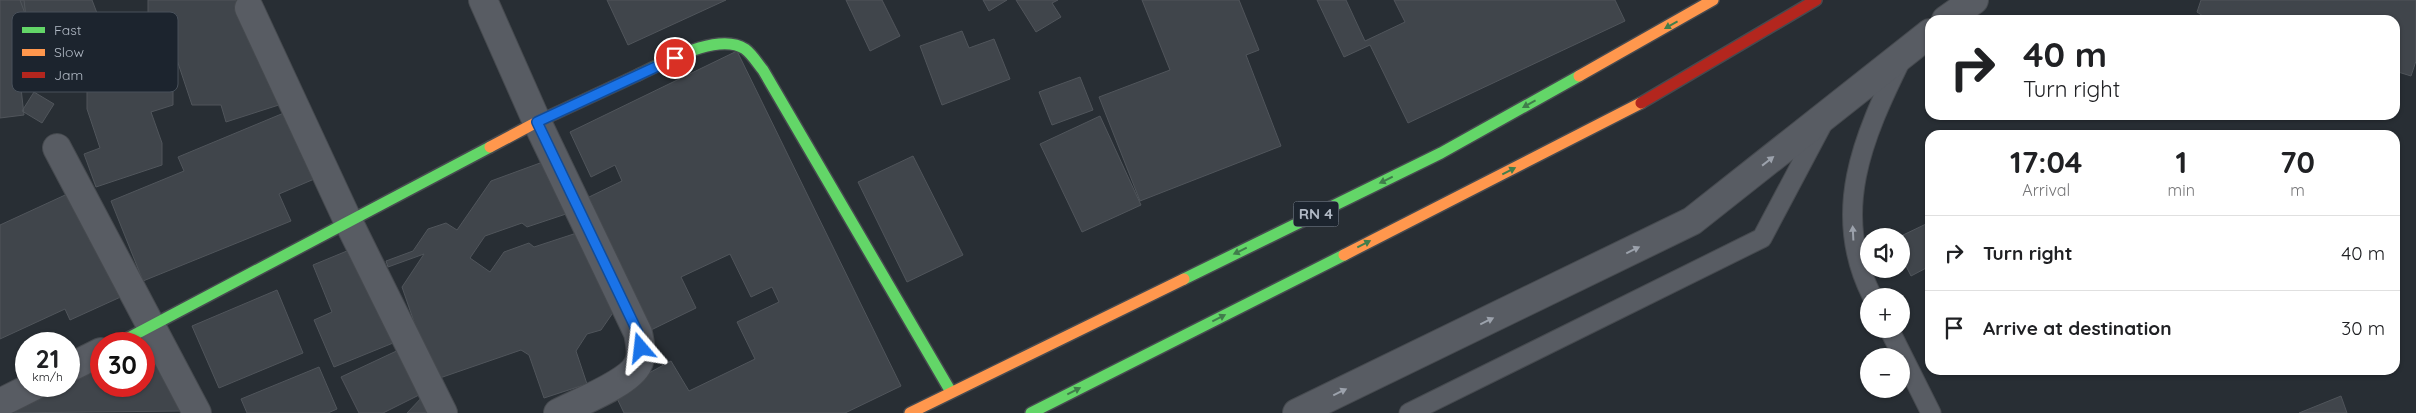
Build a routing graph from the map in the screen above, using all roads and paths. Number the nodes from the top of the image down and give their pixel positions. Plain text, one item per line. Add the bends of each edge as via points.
1 (483, 0) edge
2 (1713, 0) edge
3 (1816, 0) edge
4 (1974, 0) edge
5 (248, 8) dead end
6 (1953, 15) edge
7 (1925, 37) edge
8 (1904, 54) junction
9 (1828, 114) junction
10 (537, 122) junction
11 (57, 148) dead end
12 (348, 221) junction
13 (1868, 288) edge
14 (151, 327) junction
15 (141, 332) edge
16 (1894, 338) edge
17 (951, 392) junction
18 (15, 396) edge
19 (0, 403) edge
20 (197, 413) edge
21 (443, 413) edge
22 (558, 413) edge
23 (910, 413) edge
24 (1031, 413) edge
25 (1296, 413) edge
26 (1409, 413) edge
27 (1931, 413) edge

1 - 10 street
2 -> 17 main road, RN 4 via 1441,153
24 -> 3 main road via 1623,113
4 - 6 street
5 - 12 street
7 - 8 street
8 - 9 street
13 -> 8 lane via 1853,239 1853,193 1876,111
25 -> 9 street via 1692,221
9 - 26 lane via 1762,238
10 - 12 main road
10 - 17 main road via 692,50 726,43 744,49 763,70
10 - 22 street via 638,333 641,348 638,365 626,378
11 - 14 street
12 - 14 main road
12 - 21 street
14 - 15 main road
14 - 20 street
16 - 27 lane
17 - 23 main road, RN 4
18 - 19 street

